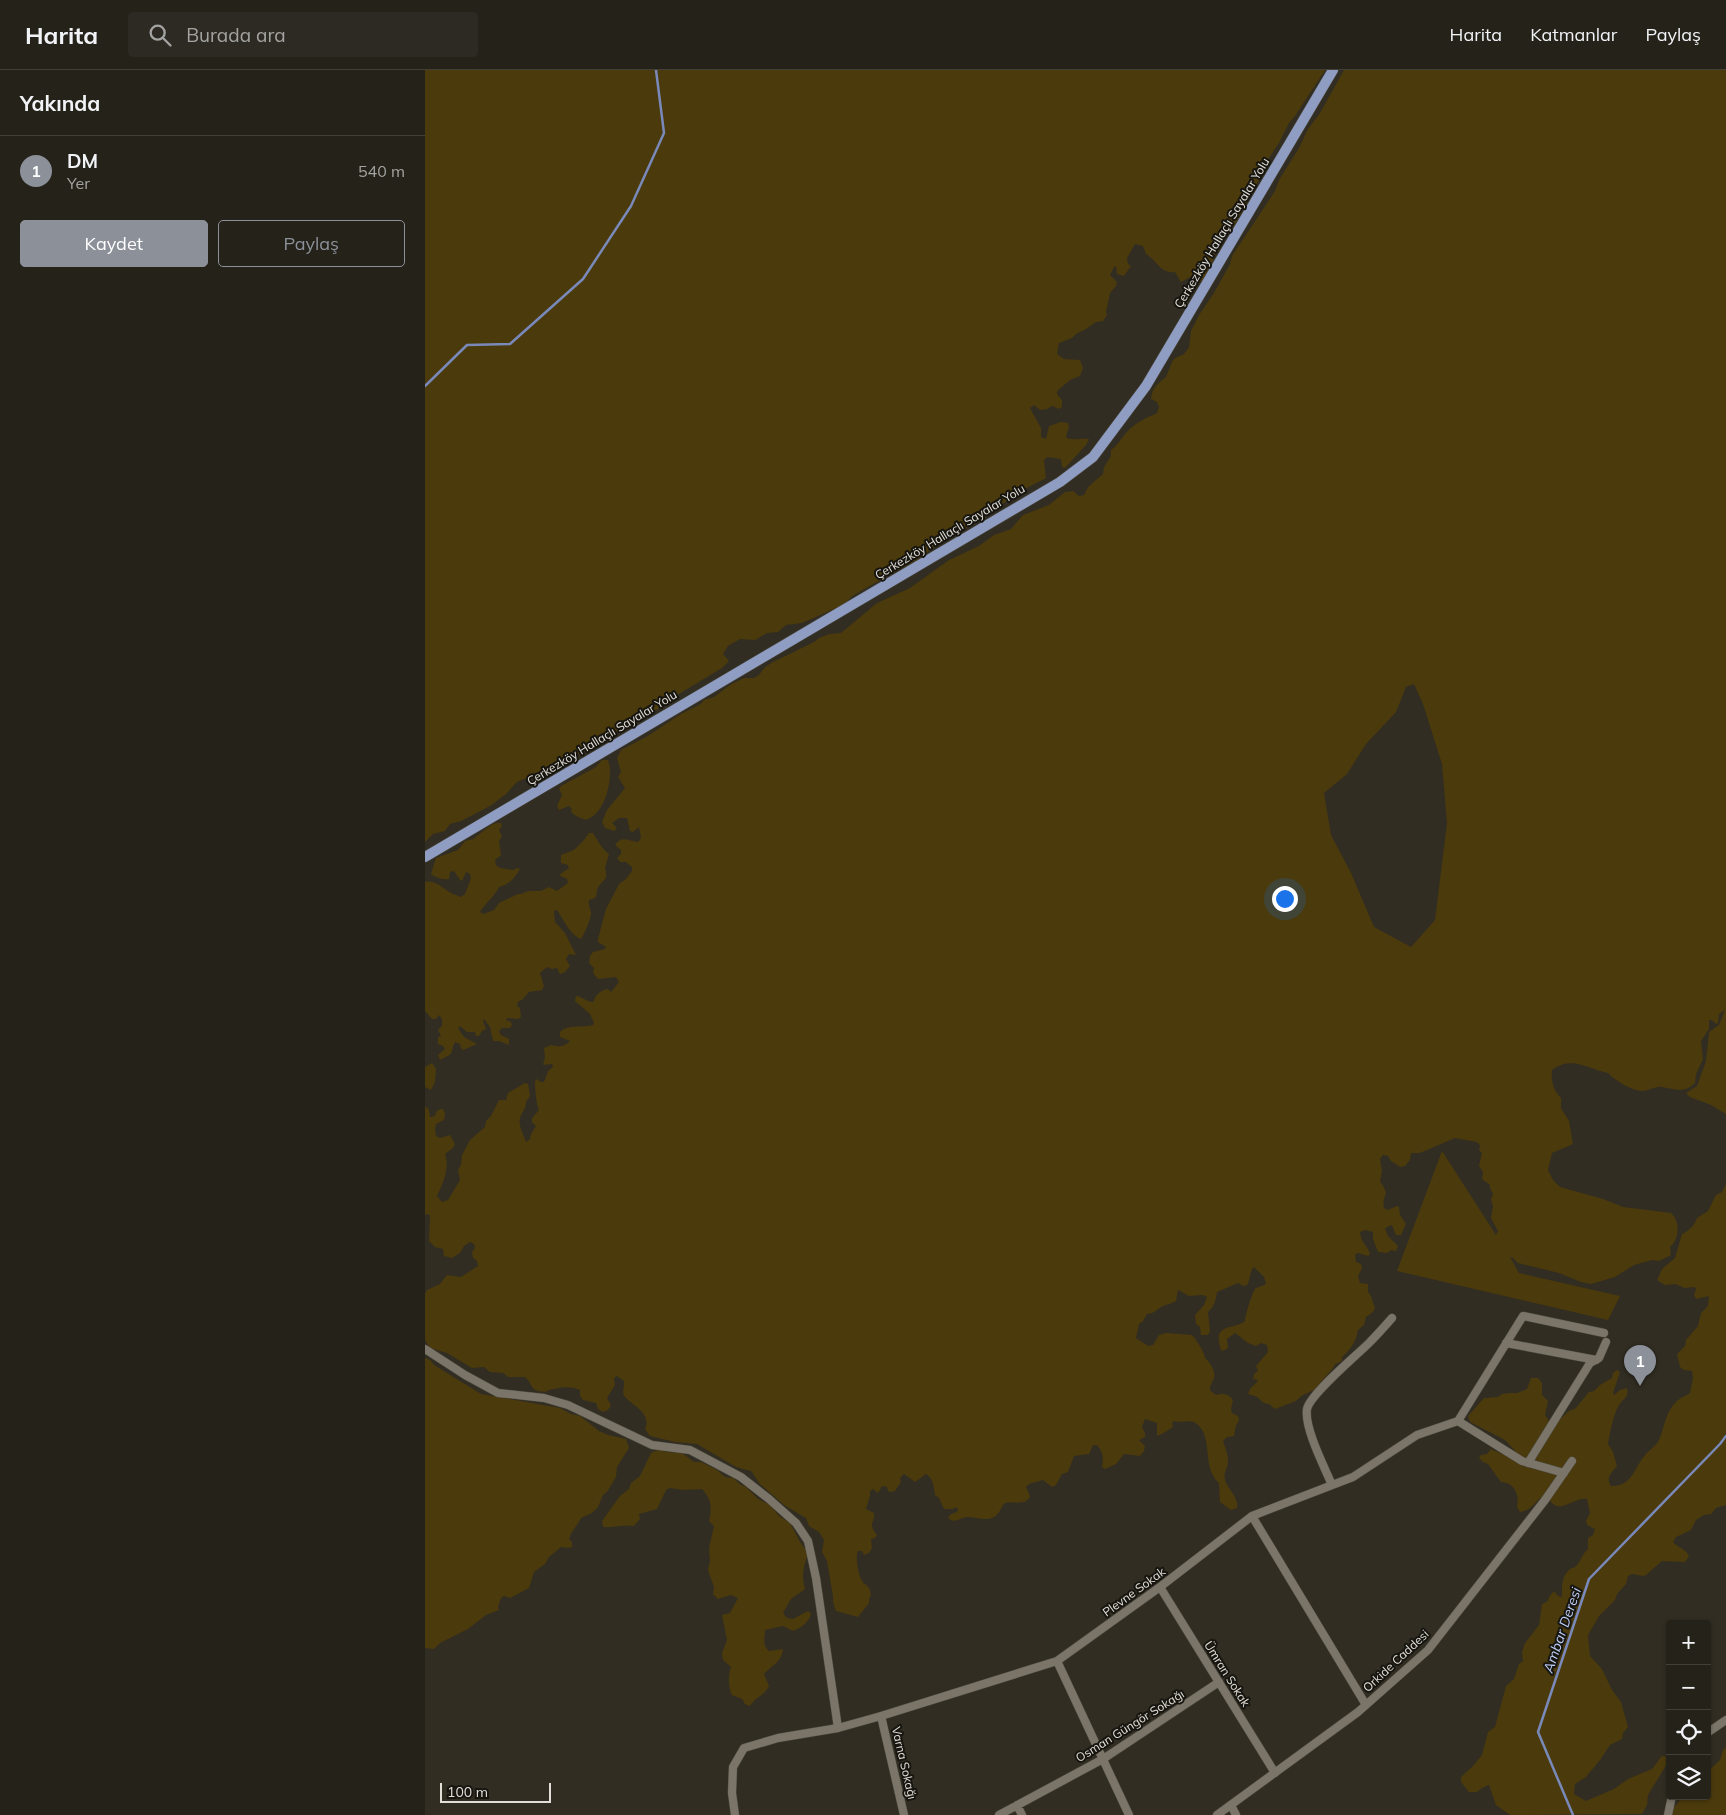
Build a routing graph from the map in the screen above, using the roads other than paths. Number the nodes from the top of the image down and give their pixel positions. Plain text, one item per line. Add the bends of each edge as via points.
1 (1333, 70) edge
2 (425, 857) edge
3 (1392, 1318) dead end
4 (1604, 1333) dead end
5 (1606, 1342) dead end
6 (1506, 1343) junction
7 (425, 1349) edge
8 (1595, 1360) junction
9 (1458, 1421) junction
10 (1572, 1461) dead end
11 (1528, 1462) junction
12 (1564, 1473) junction
13 (1332, 1485) junction
14 (1252, 1516) junction
15 (1160, 1587) junction
16 (1057, 1661) junction
17 (1219, 1682) junction
18 (1366, 1705) junction
19 (881, 1716) junction
20 (1726, 1720) edge
21 (838, 1728) junction
22 (1711, 1730) edge
23 (1103, 1759) junction
24 (1275, 1773) junction
25 (1671, 1800) edge
26 (1017, 1805) junction
27 (1231, 1805) junction
28 (735, 1815) edge
29 (904, 1815) edge
30 (999, 1815) edge
31 (1022, 1815) edge
32 (1129, 1815) edge
33 (1217, 1815) edge
34 (1236, 1815) edge
35 (1668, 1815) edge

1 - 2 main road, Çerkezköy Hallaçlı Sayalar Yolu via 1146,386 1093,457 1060,482
3 - 13 street via 1313,1398 1307,1410 1314,1442
4 - 6 street via 1523,1316
5 - 8 street
6 - 8 street
6 - 9 street
7 - 21 street via 498,1393 544,1398 568,1405 653,1445 690,1450 741,1477 796,1523 808,1541 817,1578
8 - 11 street via 1590,1363
9 - 11 street
9 - 13 street, Plevne Sokak via 1417,1435 1353,1477
10 - 12 street, Orkide Caddesi
11 - 12 street
12 - 18 street, Orkide Caddesi via 1428,1650
13 - 14 street, Plevne Sokak
14 - 15 street, Plevne Sokak
14 - 18 street
15 - 16 street, Plevne Sokak
15 - 17 street, Ümran Sokak
16 - 19 street, Plevne Sokak
16 - 23 street
17 - 23 street, Osman Güngör Sokağı
17 - 24 street, Ümran Sokak
18 - 24 street, Orkide Caddesi
19 - 21 street, Plevne Sokak
19 - 29 street, Varna Sokağı
20 - 22 street
21 - 28 street, Plevne Sokak via 778,1738 744,1748 733,1767
23 - 26 street, Osman Güngör Sokağı
23 - 32 street
24 - 27 street, Orkide Caddesi
25 - 35 street
26 - 30 street, Osman Güngör Sokağı
26 - 31 street
27 - 33 street, Orkide Caddesi
27 - 34 street

